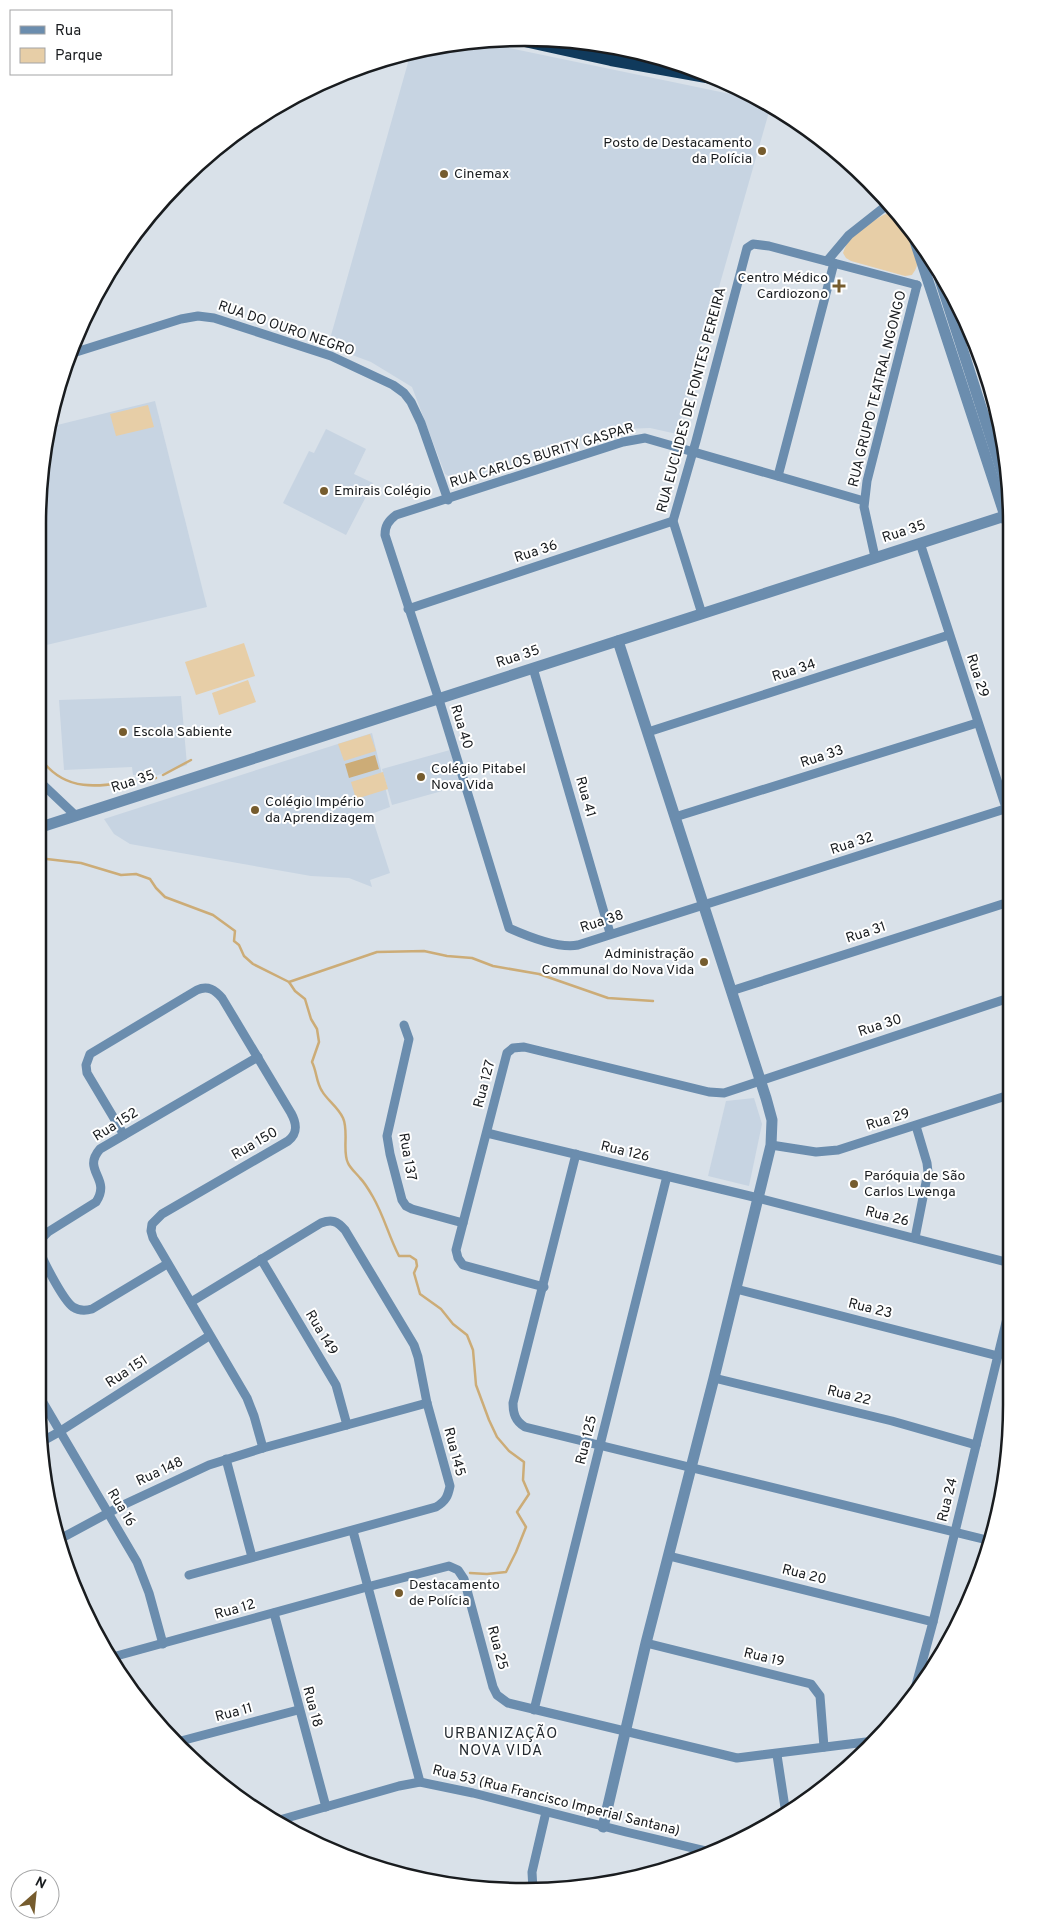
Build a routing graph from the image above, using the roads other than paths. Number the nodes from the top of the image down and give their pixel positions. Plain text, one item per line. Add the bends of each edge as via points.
1 (554, 47) edge
2 (600, 52) edge
3 (611, 59) junction
4 (669, 69) edge
5 (883, 208) edge
6 (920, 255) edge
7 (831, 262) junction
8 (932, 274) edge
9 (928, 282) junction
10 (81, 347) edge
11 (84, 350) junction
12 (79, 351) edge
13 (693, 452) junction
14 (999, 466) edge
15 (778, 476) junction
16 (448, 500) junction
17 (864, 501) junction
18 (1002, 507) edge
19 (1003, 519) edge
20 (673, 521) junction
21 (385, 535) joint
22 (920, 543) junction
23 (875, 558) junction
24 (408, 609) junction
25 (702, 614) junction
26 (949, 634) junction
27 (618, 641) junction
28 (533, 668) junction
29 (438, 699) junction
30 (977, 722) junction
31 (648, 732) junction
32 (46, 788) edge
33 (1003, 797) edge
34 (1003, 813) edge
35 (76, 816) junction
36 (676, 817) junction
37 (46, 825) edge
38 (1003, 904) edge
39 (703, 905) junction
40 (509, 928) joint
41 (610, 933) junction
42 (731, 991) junction
43 (1003, 1000) edge
44 (404, 1025) dead end
45 (258, 1057) junction
46 (760, 1080) junction
47 (1003, 1097) edge
48 (916, 1126) junction
49 (487, 1133) junction
50 (124, 1135) junction
51 (771, 1145) junction
52 (576, 1154) junction
53 (667, 1176) junction
54 (758, 1198) junction
55 (463, 1223) junction
56 (46, 1234) edge
57 (915, 1238) junction
58 (261, 1259) junction
59 (1003, 1261) edge
60 (46, 1263) edge
61 (167, 1264) junction
62 (544, 1287) junction
63 (736, 1289) junction
64 (191, 1302) junction
65 (1003, 1335) edge
66 (209, 1336) junction
67 (998, 1356) junction
68 (714, 1378) junction
69 (427, 1403) junction
70 (46, 1409) edge
71 (347, 1425) junction
72 (59, 1432) junction
73 (47, 1439) edge
74 (600, 1445) junction
75 (976, 1445) junction
76 (263, 1448) junction
77 (226, 1459) junction
78 (691, 1467) junction
79 (108, 1514) junction
80 (353, 1531) junction
81 (955, 1531) junction
82 (65, 1536) edge
83 (983, 1539) edge
84 (669, 1556) junction
85 (252, 1558) junction
86 (189, 1576) dead end
87 (367, 1587) junction
88 (274, 1613) junction
89 (933, 1622) junction
90 (646, 1643) junction
91 (163, 1644) junction
92 (118, 1656) edge
93 (919, 1675) edge
94 (298, 1710) junction
95 (534, 1710) junction
96 (625, 1732) junction
97 (184, 1740) edge
98 (864, 1742) edge
99 (824, 1747) junction
100 (777, 1754) junction
101 (420, 1782) junction
102 (785, 1805) edge
103 (326, 1808) junction
104 (546, 1812) junction
105 (286, 1819) edge
106 (604, 1827) junction
107 (700, 1849) edge
108 (533, 1883) edge

1 - 3 highway
2 - 3 highway
3 - 4 highway
5 - 7 street via 849,235
6 - 9 street
7 - 9 street, RUA EUCLIDES DE FONTES PEREIRA
7 - 13 street, RUA EUCLIDES DE FONTES PEREIRA via 761,244 746,248
7 - 15 street
8 - 9 street
9 - 14 street
9 - 17 street, RUA GRUPO TEATRAL NGONGO via 867,480
9 - 18 street
10 - 11 street
11 - 12 street, RUA DO OURO NEGRO
11 - 16 street, RUA DO OURO NEGRO via 181,318 198,316 214,318 331,356 404,393 421,423
13 - 15 street, RUA CARLOS BURITY GASPAR
13 - 16 street, RUA CARLOS BURITY GASPAR via 651,439 635,439
13 - 20 street, RUA EUCLIDES DE FONTES PEREIRA
15 - 17 street, RUA CARLOS BURITY GASPAR
16 - 21 street, RUA CARLOS BURITY GASPAR via 396,515 386,525
17 - 23 street, RUA GRUPO TEATRAL NGONGO
19 - 22 street, Rua 35
20 - 24 street, Rua 36
20 - 25 street, RUA EUCLIDES DE FONTES PEREIRA
21 - 24 street, Rua 40
22 - 23 street, Rua 35
22 - 26 street, Rua 29
23 - 25 street, Rua 35
24 - 29 street, Rua 40
25 - 27 street, Rua 35
26 - 30 street, Rua 29
26 - 31 street, Rua 34
27 - 28 street, Rua 35
27 - 31 street
28 - 29 street, Rua 35
28 - 41 street, Rua 41
29 - 35 street, Rua 35
29 - 40 street, Rua 40
30 - 33 street, Rua 29
30 - 36 street, Rua 33
31 - 36 street
32 - 35 street
34 - 39 street, Rua 32
35 - 37 street, Rua 35
36 - 39 street
38 - 42 street, Rua 31
39 - 41 street, Rua 38
39 - 42 street
40 - 41 street, Rua 38 via 565,946 578,945
42 - 46 street
43 - 46 street, Rua 30
44 - 55 street, Rua 137 via 409,1039 387,1136 402,1200 412,1209
45 - 50 street, Rua 152
45 - 50 street, Rua 150 via 215,990 202,988 189,995 94,1051 88,1058 87,1073
45 - 61 street, Rua 150 via 294,1119 294,1135 156,1218 151,1231
46 - 49 street, Rua 127 via 729,1092 715,1093 518,1046 507,1054
46 - 51 street via 772,1120
47 - 48 street, Rua 29
48 - 51 street, Rua 29 via 827,1152
48 - 57 street via 928,1172
49 - 52 street, Rua 126
49 - 55 street, Rua 127
50 - 56 street, Rua 152 via 95,1155 94,1171 102,1185 96,1202
51 - 54 street
52 - 53 street, Rua 126
52 - 62 street
53 - 54 street, Rua 126
53 - 74 street, Rua 125
54 - 57 street, Rua 26
54 - 63 street
55 - 62 street, Rua 127 via 456,1250 463,1265
57 - 59 street, Rua 26
58 - 64 street
58 - 69 street via 321,1223 332,1220 340,1225 414,1345
58 - 71 street, Rua 149 via 336,1385
60 - 61 street, Rua 152 via 67,1302 84,1310 92,1309
61 - 64 street, Rua 150
62 - 74 street via 514,1403 515,1418 525,1426
63 - 67 street, Rua 23
63 - 68 street
64 - 66 street, Rua 150
65 - 67 street, Rua 24
66 - 72 street, Rua 151
66 - 76 street, Rua 150 via 247,1398
67 - 75 street, Rua 24
68 - 75 street, Rua 22
68 - 78 street
69 - 71 street, Rua 148
69 - 80 street, Rua 145 via 450,1486 444,1502
70 - 72 street, Rua 16
71 - 76 street, Rua 148
72 - 73 street, Rua 151
72 - 79 street, Rua 16
74 - 78 street
74 - 95 street, Rua 125
75 - 81 street, Rua 24
76 - 77 street, Rua 148
77 - 79 street, Rua 148
77 - 85 street
78 - 81 street
78 - 84 street
79 - 82 street, Rua 148
79 - 91 street, Rua 16 via 144,1579
80 - 85 street, Rua 145
80 - 87 street
81 - 83 street
81 - 89 street, Rua 24
84 - 89 street, Rua 20
84 - 90 street
85 - 86 street, Rua 145
87 - 88 street, Rua 12
87 - 95 street, Rua 25 via 443,1567 458,1570 464,1579 497,1695 508,1703
87 - 101 street
88 - 91 street, Rua 12
88 - 94 street, Rua 18
89 - 93 street, Rua 24
90 - 96 street
90 - 99 street, Rua 19 via 811,1684 822,1701
91 - 92 street, Rua 12
94 - 97 street, Rua 11
94 - 103 street, Rua 18
95 - 96 street, Rua 25
96 - 100 street via 728,1758
96 - 106 street
98 - 99 street
99 - 100 street
100 - 102 street
101 - 103 street, Rua 53 (Rua Francisco Imperial Santana)
101 - 104 street, Rua 53 (Rua Francisco Imperial Santana)
103 - 105 street, Rua 53 (Rua Francisco Imperial Santana)
104 - 106 street, Rua 53 (Rua Francisco Imperial Santana)
104 - 108 street via 532,1872
106 - 107 street, Rua 53 (Rua Francisco Imperial Santana)

